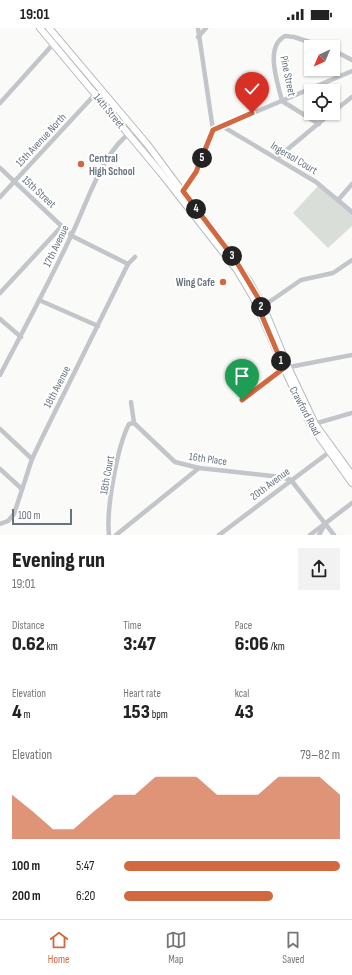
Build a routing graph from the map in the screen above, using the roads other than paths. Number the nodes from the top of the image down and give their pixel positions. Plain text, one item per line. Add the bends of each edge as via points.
1 (40, 28) edge
2 (49, 28) edge
3 (198, 28) edge
4 (206, 28) edge
5 (198, 37) junction
6 (58, 39) junction
7 (304, 40) edge
8 (53, 45) junction
9 (340, 54) edge
10 (352, 60) edge
11 (352, 71) edge
12 (100, 89) junction
13 (95, 94) junction
14 (352, 97) edge
15 (282, 101) junction
16 (0, 103) edge
17 (340, 106) edge
18 (323, 120) edge
19 (319, 124) junction
20 (222, 126) junction
21 (134, 130) junction
22 (213, 130) junction
23 (128, 134) junction
24 (278, 158) junction
25 (0, 168) edge
26 (15, 181) junction
27 (352, 184) edge
28 (180, 193) junction
29 (0, 198) edge
30 (339, 199) junction
31 (352, 212) edge
32 (62, 226) junction
33 (72, 236) junction
34 (135, 256) dead end
35 (352, 260) edge
36 (128, 264) junction
37 (0, 293) edge
38 (39, 300) junction
39 (261, 307) junction
40 (0, 319) edge
41 (98, 326) junction
42 (21, 337) junction
43 (352, 355) edge
44 (286, 368) junction
45 (0, 375) edge
46 (242, 400) dead end
47 (131, 402) dead end
48 (352, 413) edge
49 (134, 423) junction
50 (313, 424) junction
51 (0, 429) edge
52 (331, 451) junction
53 (32, 459) junction
54 (199, 468) junction
55 (0, 469) edge
56 (352, 475) edge
57 (291, 480) junction
58 (352, 483) edge
59 (22, 489) junction
60 (352, 503) edge
61 (325, 523) junction
62 (0, 524) edge
63 (109, 535) edge
64 (116, 535) edge
65 (219, 535) edge
66 (310, 535) edge
67 (319, 535) edge
68 (334, 535) edge

1 - 8 main road, 14th Street
2 - 6 main road, 14th Street
3 - 5 street
4 - 5 street
5 - 22 street
6 - 8 street
6 - 12 main road, 14th Street
7 - 15 street, Pine Street via 285,36 276,46 274,55
8 - 13 main road, 14th Street
8 - 16 street
9 - 10 street
11 - 15 street
12 - 13 street, 15th Avenue North
12 - 21 main road, 14th Street
13 - 23 main road, 14th Street
13 - 26 street, 15th Avenue North
14 - 17 street
15 - 19 street, Pine Street
15 - 20 street
18 - 19 street
19 - 24 street
20 - 22 street
20 - 24 street, Ingersol Court
21 - 23 street, 17th Avenue
21 - 28 main road, 14th Street
22 - 28 street via 196,172
23 - 28 main road, 14th Street
23 - 33 street, 17th Avenue via 96,180
24 - 30 street, Ingersol Court
25 - 26 street, 15th Street
26 - 29 street, 15th Avenue North
26 - 32 street, 15th Street
27 - 30 street
28 - 39 main road, Crawford Road via 236,261
30 - 31 street, Ingersol Court
32 - 33 street, 15th Street
32 - 37 street
33 - 36 street, 15th Street
33 - 38 street, 17th Avenue
34 - 36 street, 18th Avenue
35 - 39 street via 333,273 301,280
36 - 41 street, 18th Avenue
38 - 41 street
38 - 42 street, 17th Avenue
39 - 44 main road, Crawford Road
40 - 42 street
41 - 53 street, 18th Avenue
42 - 45 street, 17th Avenue
43 - 44 street
44 - 46 street
44 - 50 main road, Crawford Road
47 - 49 street
48 - 50 street
49 - 54 street, 16th Place via 175,462
49 - 63 street, 18th Court via 129,424 121,448 110,510
50 - 52 main road, Crawford Road
51 - 53 street
52 - 56 main road, Crawford Road
52 - 57 street, 20th Avenue
52 - 58 main road, Crawford Road
53 - 59 street, 18th Avenue
54 - 57 street, 16th Place
54 - 64 street
55 - 59 street
57 - 61 street
57 - 65 street, 20th Avenue
59 - 62 street, 18th Avenue via 12,518
60 - 61 street
61 - 66 street
61 - 67 street
61 - 68 street

